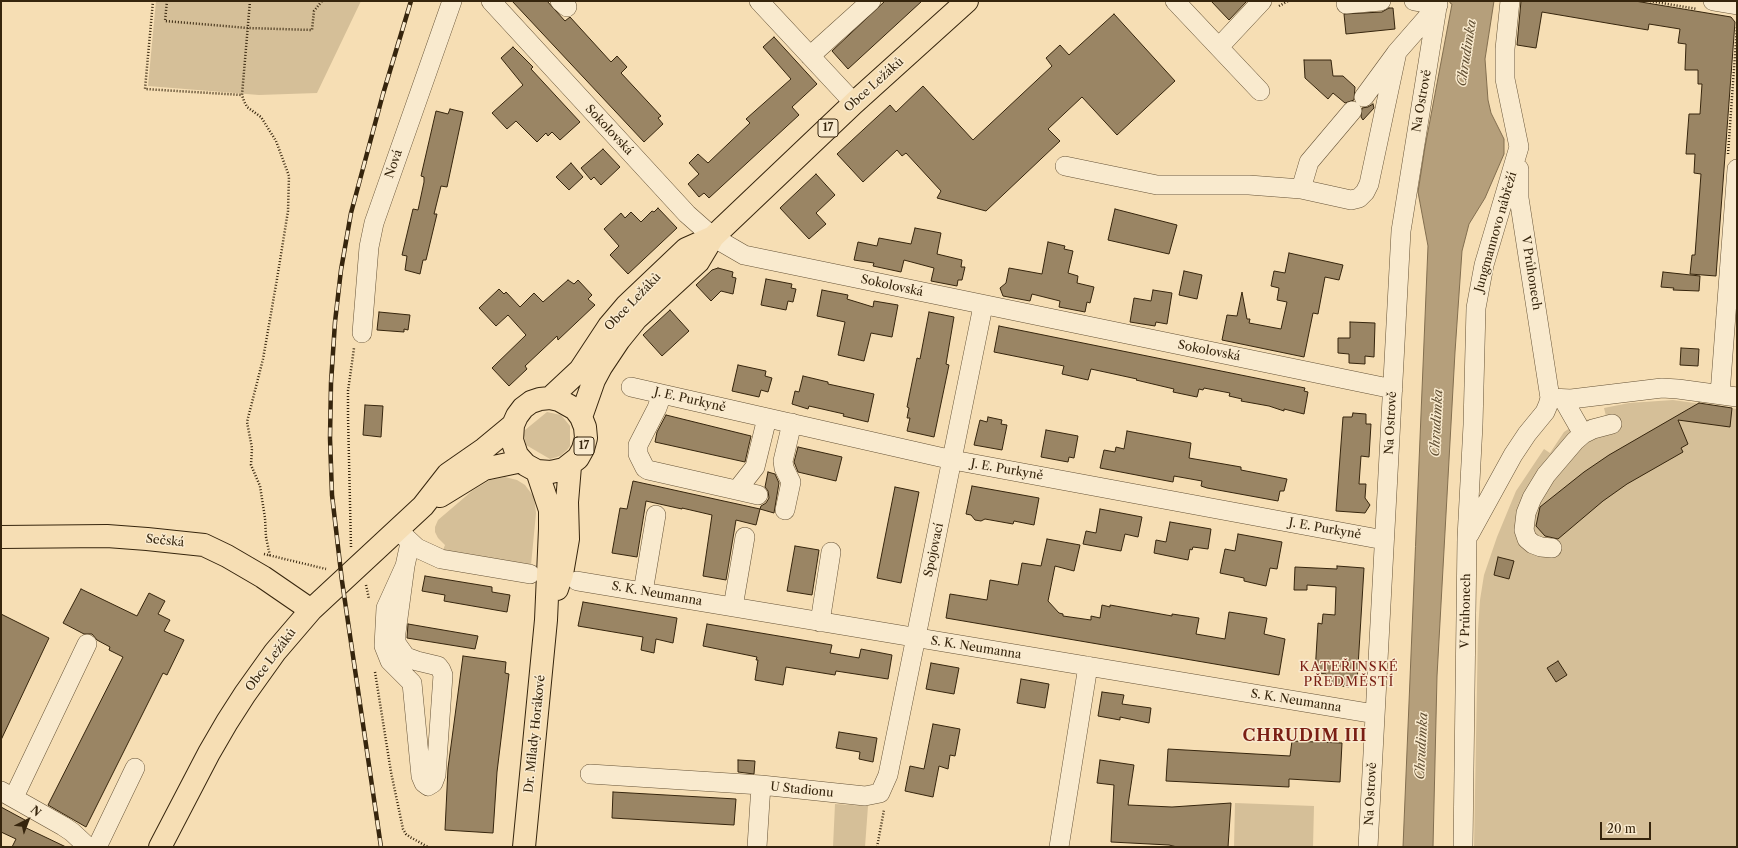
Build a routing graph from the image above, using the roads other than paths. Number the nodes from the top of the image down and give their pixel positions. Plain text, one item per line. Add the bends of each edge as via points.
1 (452, 1) edge
2 (491, 1) edge
3 (759, 1) edge
4 (871, 1) edge
5 (967, 1) edge
6 (1175, 1) edge
7 (1262, 1) edge
8 (1381, 1) edge
9 (1414, 1) edge
10 (1510, 1) edge
11 (1438, 3) edge
12 (1346, 4) dead end
13 (1705, 5) edge
14 (1737, 5) edge
15 (1219, 47) junction
16 (1397, 52) junction
17 (810, 56) junction
18 (1260, 91) dead end
19 (854, 103) junction
20 (1519, 148) junction
21 (1065, 166) dead end
22 (1737, 169) edge
23 (1301, 189) junction
24 (713, 237) junction
25 (983, 306) junction
26 (362, 333) road end
27 (631, 387) dead end
28 (1393, 389) junction
29 (662, 394) junction
30 (1729, 396) edge
31 (550, 398) junction
32 (1557, 399) junction
33 (581, 417) junction
34 (768, 418) junction
35 (513, 424) junction
36 (792, 424) junction
37 (1612, 424) dead end
38 (1583, 434) junction
39 (953, 460) junction
40 (530, 466) junction
41 (570, 466) junction
42 (737, 490) junction
43 (758, 495) dead end
44 (423, 506) junction
45 (785, 510) dead end
46 (656, 515) dead end
47 (404, 536) junction
48 (1, 537) edge
49 (745, 537) dead end
50 (1467, 538) junction
51 (1384, 540) junction
52 (1552, 548) dead end
53 (831, 552) dead end
54 (405, 566) junction
55 (530, 574) dead end
56 (577, 581) dead end
57 (643, 592) junction
58 (733, 607) junction
59 (311, 610) junction
60 (546, 620) junction
61 (820, 622) junction
62 (916, 638) junction
63 (87, 644) dead end
64 (1088, 666) junction
65 (1375, 714) junction
66 (135, 768) dead end
67 (590, 774) dead end
68 (762, 785) junction
69 (880, 793) joint
70 (8, 794) edge
71 (88, 847) edge
72 (97, 847) edge
73 (160, 847) edge
74 (524, 847) edge
75 (757, 847) edge
76 (1059, 847) edge
77 (1368, 847) edge
78 (1463, 847) edge

1 - 26 street, Nová via 374,223 369,247
2 - 24 street, Sokolovská via 687,214
3 - 17 street
4 - 17 street
5 - 19 main road, Obce Ležáků / 17
6 - 15 street
7 - 15 street
8 - 12 street
9 - 11 street
10 - 20 street, Jungmannovo nábřeží via 1505,79
11 - 16 street
11 - 28 street, Na Ostrově via 1403,209
13 - 14 street
15 - 18 street
16 - 23 street via 1358,104 1309,162
16 - 23 street via 1366,192 1351,200
17 - 19 street
19 - 24 main road, Obce Ležáků / 17
20 - 32 street, V Průhonech via 1519,198
20 - 50 street, Jungmannovo nábřeží via 1484,265 1478,295
21 - 23 street via 1157,185 1249,185
22 - 30 street
24 - 25 street, Sokolovská via 744,255
24 - 31 main road, Obce Ležáků / 17 via 686,249 626,306 609,326 580,370
24 - 33 main road, Obce Ležáků / 17 via 698,262 636,319 619,340 594,380
25 - 28 street, Sokolovská
25 - 39 street, Spojovací
27 - 29 street, J. E. Purkyně
28 - 51 street, Na Ostrově
29 - 34 street, J. E. Purkyně
29 - 42 street via 638,445 638,454 645,468
30 - 32 street via 1662,388
31 - 33 main road via 568,403
31 - 35 main road via 531,402 523,408
32 - 38 street
32 - 50 street, V Průhonech via 1548,405 1513,455
33 - 41 main road, 17 via 586,438 578,458
34 - 36 street, J. E. Purkyně
34 - 42 street via 755,467
35 - 40 main road, 17 via 511,432 514,448
35 - 44 main road, Obce Ležáků via 484,449 448,474
36 - 39 street, J. E. Purkyně
36 - 45 street via 783,462 791,482
37 - 38 street
38 - 52 street via 1546,475 1526,513 1524,530 1527,539 1541,548
39 - 51 street, J. E. Purkyně
39 - 62 street, Spojovací
40 - 41 main road, 17 via 551,472
40 - 44 main road, Obce Ležáků via 484,469
40 - 60 main road, Dr. Milady Horákové / 17 via 550,510
41 - 60 main road, Dr. Milady Horákové / 17 via 567,502 568,539 562,574
42 - 43 street
44 - 47 main road, Obce Ležáků
46 - 57 street
47 - 54 street
47 - 55 street via 425,553 441,559
47 - 59 main road, Obce Ležáků via 358,567
48 - 59 main road, Sečská via 107,536 204,545 263,577
49 - 58 street
50 - 78 street, V Průhonech
51 - 65 street, Na Ostrově
53 - 61 street
54 - 54 street via 386,608 384,646 390,661 412,683 421,776 426,786 430,785 436,775 443,675 438,666 406,657 396,643
56 - 57 street, S. K. Neumanna
57 - 58 street, S. K. Neumanna
58 - 61 street, S. K. Neumanna
59 - 73 main road, Obce Ležáků via 275,652 234,710 209,752
60 - 74 main road, Dr. Milady Horákové / 17
61 - 62 street, S. K. Neumanna
62 - 64 street, S. K. Neumanna
62 - 69 street, Spojovací via 888,775
63 - 70 street
64 - 65 street, S. K. Neumanna
64 - 76 street
65 - 77 street, Na Ostrově
66 - 72 street
67 - 68 street
68 - 69 street, U Stadionu via 865,796
68 - 75 street, U Stadionu
70 - 71 street via 72,832

